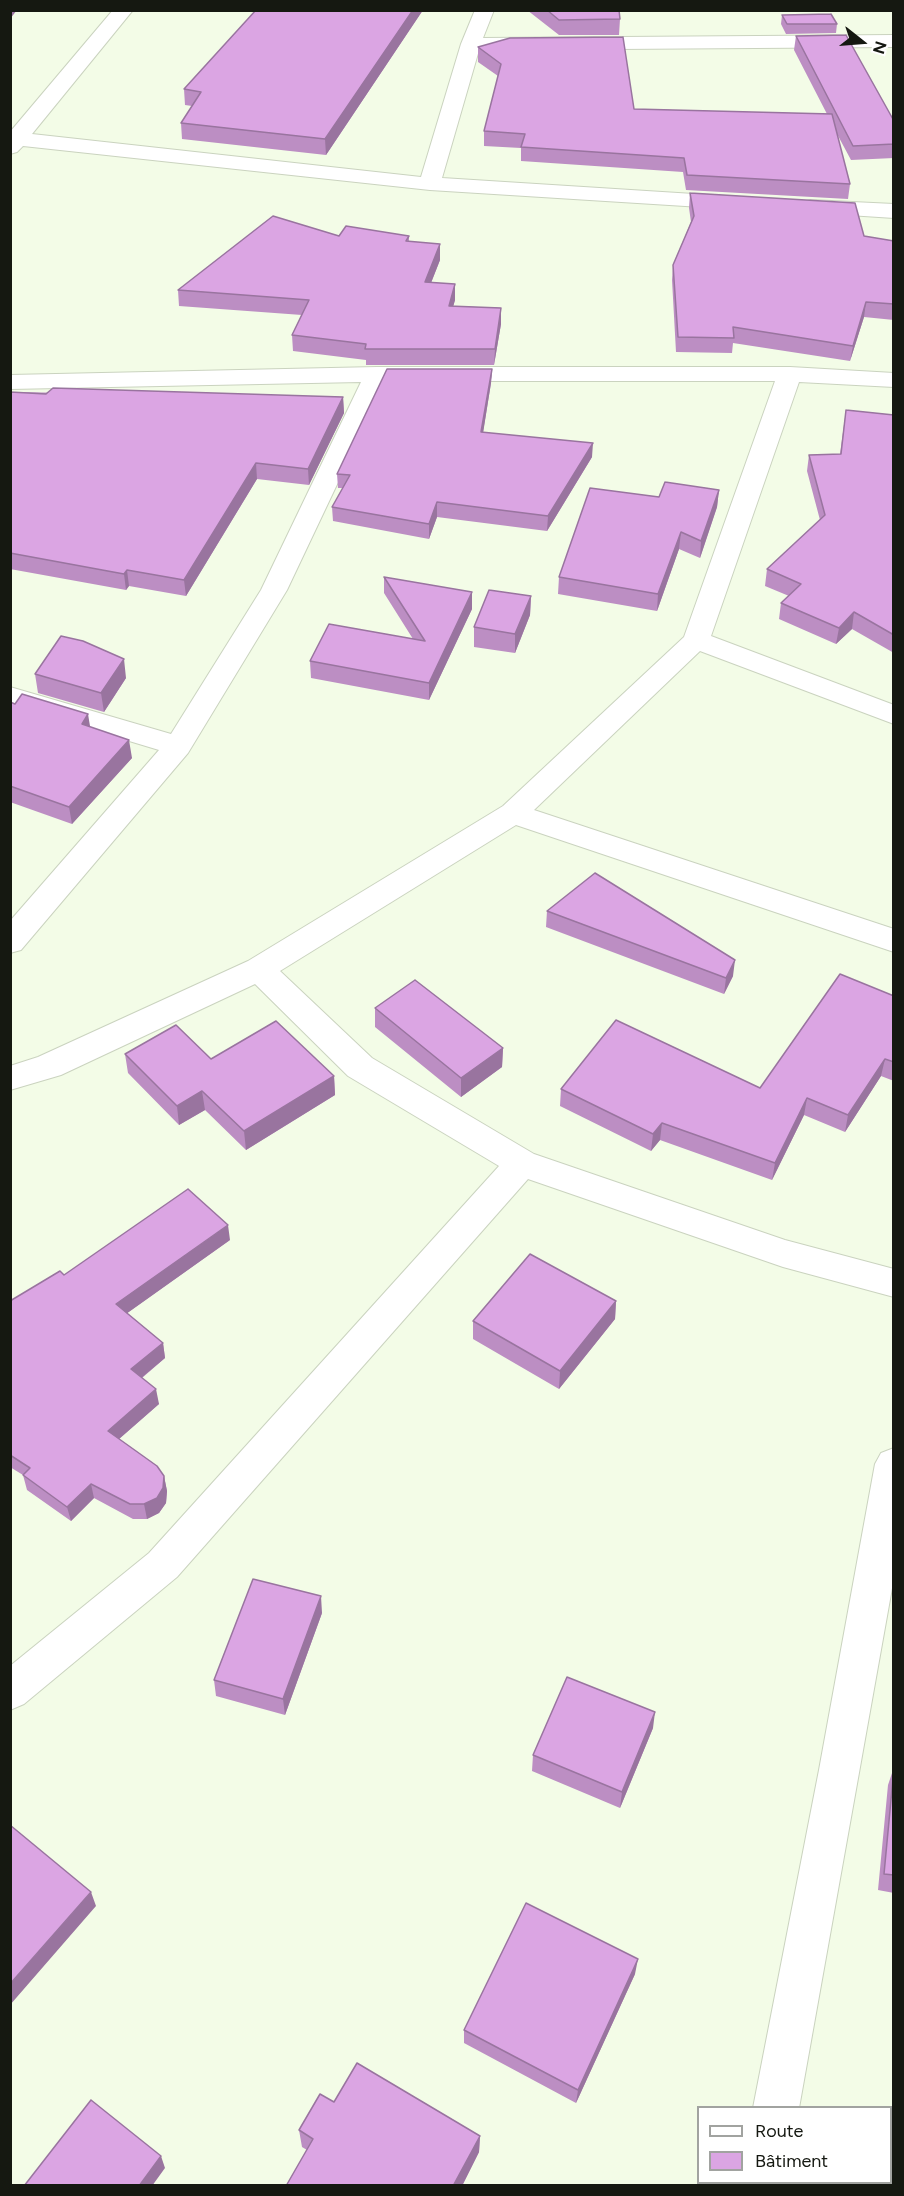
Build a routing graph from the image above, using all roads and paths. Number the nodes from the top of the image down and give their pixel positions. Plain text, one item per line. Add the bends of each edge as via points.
1 (124, 10) edge
2 (485, 10) edge
3 (894, 41) edge
4 (471, 44) junction
5 (13, 142) edge
6 (430, 184) junction
7 (751, 203) edge
8 (786, 205) edge
9 (894, 212) edge
10 (377, 374) junction
11 (790, 374) junction
12 (894, 380) edge
13 (10, 382) edge
14 (696, 640) junction
15 (10, 696) edge
16 (894, 715) edge
17 (178, 746) junction
18 (513, 813) junction
19 (894, 941) edge
20 (10, 942) edge
21 (259, 969) junction
22 (10, 1078) edge
23 (522, 1162) junction
24 (894, 1283) edge
25 (894, 1464) edge
26 (10, 1691) edge
27 (776, 2106) edge

1 - 5 street
2 - 4 street
3 - 4 street
4 - 6 street
5 - 6 street
6 - 7 street
8 - 9 street
10 - 11 street
10 - 13 street
10 - 17 street via 274,590
11 - 12 street
11 - 14 street
14 - 16 street
14 - 18 street
15 - 17 street
17 - 20 street
18 - 19 street
18 - 21 street
21 - 22 street via 49,1066
21 - 23 street via 360,1067
23 - 24 street via 783,1253
23 - 26 street via 163,1565
25 - 27 street

